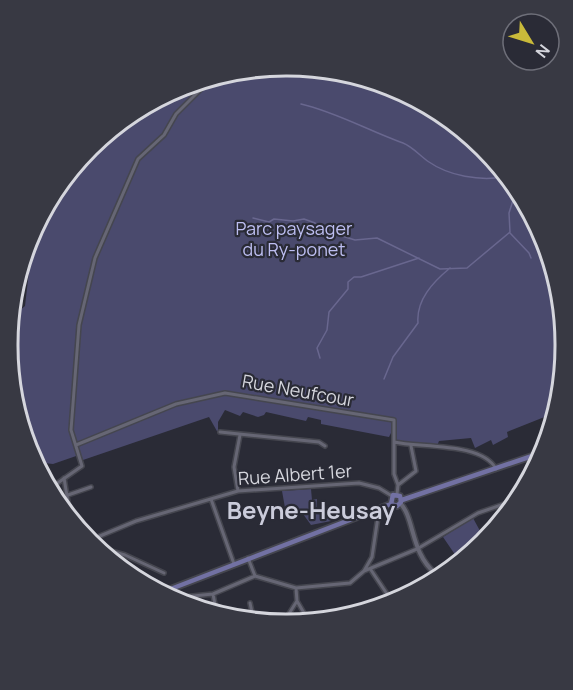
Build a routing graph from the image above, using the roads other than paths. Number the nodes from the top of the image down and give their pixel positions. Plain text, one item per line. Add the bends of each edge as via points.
1 (198, 92) edge
2 (220, 432) dead end
3 (240, 435) junction
4 (394, 442) junction
5 (76, 445) junction
6 (325, 446) dead end
7 (411, 446) junction
8 (531, 457) edge
9 (496, 469) junction
10 (64, 478) junction
11 (57, 483) edge
12 (398, 485) junction
13 (91, 487) dead end
14 (238, 491) junction
15 (68, 495) junction
16 (211, 499) junction
17 (400, 500) junction
18 (69, 502) edge
19 (391, 504) junction
20 (502, 505) edge
21 (379, 510) junction
22 (98, 536) edge
23 (417, 549) junction
24 (117, 553) edge
25 (248, 558) junction
26 (234, 564) junction
27 (371, 570) junction
28 (433, 570) edge
29 (364, 571) junction
30 (164, 573) dead end
31 (255, 576) junction
32 (173, 588) edge
33 (296, 588) junction
34 (213, 594) junction
35 (387, 594) edge
36 (192, 596) edge
37 (297, 601) junction
38 (215, 603) edge
39 (250, 603) dead end
40 (252, 611) edge
41 (304, 613) edge
42 (289, 614) edge

1 - 5 street via 176,114 164,135 138,159 95,258 80,325 70,430
2 - 3 street
3 - 6 street via 319,442
3 - 14 street via 234,467
4 - 5 street, Rue Neufcour via 395,423 390,419 225,393 176,404
4 - 7 street
4 - 12 street, Rue Neufcour
5 - 10 street via 82,466
7 - 9 street via 458,448 483,458
7 - 12 street via 416,471
8 - 9 main road
9 - 17 main road
10 - 11 street
10 - 15 street
12 - 17 street, Rue Neufcour
13 - 15 street
14 - 16 street, Rue Albert 1er
14 - 17 street, Rue Albert 1er via 359,483 379,488
15 - 18 street
16 - 22 street, Rue Albert 1er
16 - 26 street
17 - 19 main road
17 - 19 main road via 396,506
17 - 23 street
19 - 21 main road
20 - 23 street via 478,513
21 - 25 main road
21 - 29 street via 375,549
23 - 27 street
23 - 28 street
24 - 30 street
25 - 26 main road
25 - 31 street
26 - 32 main road
27 - 29 street
27 - 35 street
29 - 33 street via 347,584
31 - 33 street
31 - 34 street
33 - 37 street
34 - 36 street
34 - 38 street
37 - 41 street
37 - 42 street
39 - 40 street

